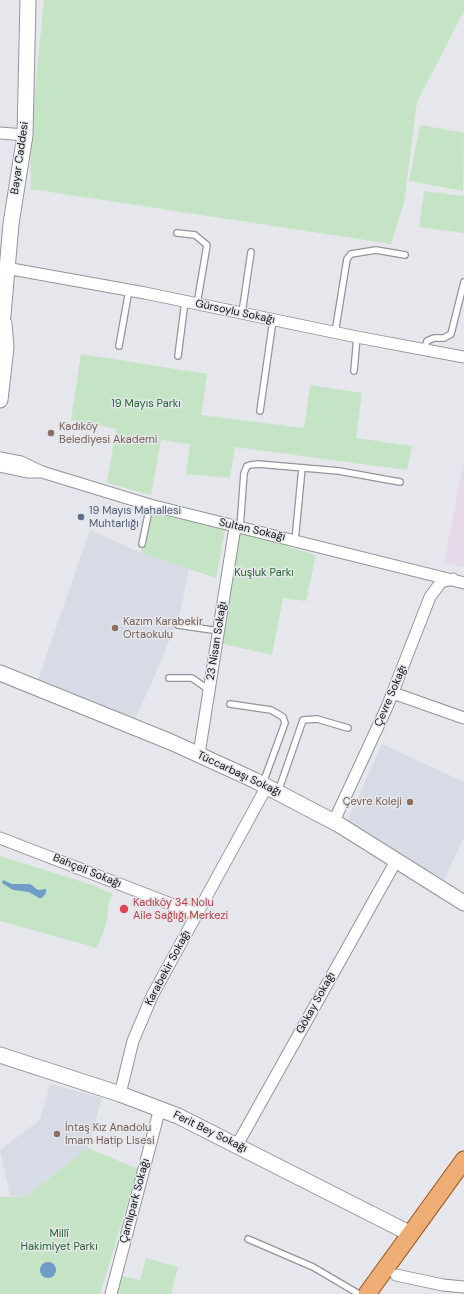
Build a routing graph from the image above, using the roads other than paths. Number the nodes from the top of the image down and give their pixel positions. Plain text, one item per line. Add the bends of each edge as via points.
1 (28, 0) edge
2 (0, 133) edge
3 (25, 135) junction
4 (177, 233) dead end
5 (251, 252) dead end
6 (405, 255) dead end
7 (6, 268) junction
8 (464, 282) edge
9 (129, 290) junction
10 (3, 291) edge
11 (185, 301) junction
12 (197, 304) junction
13 (242, 313) junction
14 (4, 315) junction
15 (273, 320) junction
16 (335, 333) junction
17 (0, 336) edge
18 (357, 337) junction
19 (119, 346) dead end
20 (424, 350) junction
21 (178, 356) dead end
22 (464, 357) edge
23 (354, 371) dead end
24 (0, 400) edge
25 (260, 412) dead end
26 (0, 458) edge
27 (0, 466) edge
28 (302, 468) junction
29 (42, 472) junction
30 (400, 482) dead end
31 (150, 505) junction
32 (237, 527) junction
33 (295, 541) junction
34 (142, 544) dead end
35 (423, 572) junction
36 (453, 580) junction
37 (464, 583) edge
38 (430, 597) junction
39 (178, 625) dead end
40 (219, 631) junction
41 (0, 673) edge
42 (170, 678) dead end
43 (209, 690) junction
44 (393, 693) junction
45 (230, 704) dead end
46 (464, 718) edge
47 (348, 728) dead end
48 (199, 754) junction
49 (269, 788) junction
50 (334, 821) junction
51 (0, 838) edge
52 (396, 861) junction
53 (464, 903) edge
54 (197, 914) junction
55 (0, 1055) edge
56 (120, 1094) junction
57 (160, 1108) junction
58 (237, 1145) junction
59 (464, 1160) edge
60 (464, 1180) edge
61 (411, 1234) junction
62 (248, 1239) dead end
63 (396, 1275) junction
64 (464, 1287) edge
65 (110, 1294) edge
66 (359, 1294) edge
67 (367, 1294) edge
68 (382, 1294) edge

1 - 3 street, Bayar Caddesi
2 - 3 street
3 - 7 street, Bayar Caddesi
4 - 12 lane via 194,235 207,245
5 - 13 lane
6 - 16 lane via 376,250 351,254 347,259
7 - 9 street, Gürsoylu Sokağı
7 - 10 street, Bayar Caddesi
8 - 20 lane via 451,334 427,341
9 - 11 street, Gürsoylu Sokağı
9 - 19 lane
10 - 14 street, Bayar Caddesi
11 - 12 street, Gürsoylu Sokağı
11 - 21 lane
12 - 13 street, Gürsoylu Sokağı
13 - 15 street, Gürsoylu Sokağı
14 - 17 street, Bayar Caddesi
14 - 24 street, Bayar Caddesi via 6,347
15 - 16 street, Gürsoylu Sokağı
15 - 25 lane
16 - 18 street, Gürsoylu Sokağı
18 - 20 street, Gürsoylu Sokağı
18 - 23 lane
20 - 22 street, Gürsoylu Sokağı
26 - 29 street, Sultan Sokağı via 25,463
27 - 29 street, Sultan Sokağı via 27,472
28 - 30 lane via 339,471
28 - 32 lane via 258,464 247,466
28 - 33 lane
29 - 31 street, Sultan Sokağı
31 - 32 street, Sultan Sokağı
31 - 34 lane
32 - 33 street, Sultan Sokağı
32 - 40 street, 23 Nisan Sokağı
33 - 35 street, Sultan Sokağı
35 - 36 street, Sultan Sokağı
35 - 38 street via 430,584
36 - 37 street, Sultan Sokağı
36 - 38 street, Çevre Sokağı via 441,582
38 - 44 street, Çevre Sokağı
39 - 40 lane
40 - 43 street, 23 Nisan Sokağı
41 - 48 street, Tüccarbaşı Sokağı
42 - 43 lane via 192,678
43 - 48 street, 23 Nisan Sokağı
44 - 46 street
44 - 50 street, Çevre Sokağı
45 - 49 lane via 271,710 283,717 285,723
47 - 49 lane via 317,719 303,720
48 - 49 street, Tüccarbaşı Sokağı
49 - 50 street, Tüccarbaşı Sokağı
49 - 54 street, Karabekir Sokağı
50 - 52 street, Tüccarbaşı Sokağı
51 - 54 street, Bahçeli Sokağı
52 - 53 street, Tüccarbaşı Sokağı
52 - 58 street, Gökay Sokağı
54 - 56 street, Karabekir Sokağı via 140,1023
55 - 56 street, Ferit Bey Sokağı
56 - 57 street, Ferit Bey Sokağı
57 - 58 street, Ferit Bey Sokağı
57 - 65 street, Çamlıpark Sokağı
58 - 61 street, Ferit Bey Sokağı
59 - 61 main road
60 - 63 main road
61 - 67 main road
62 - 66 lane via 313,1267
63 - 64 street
63 - 68 main road

